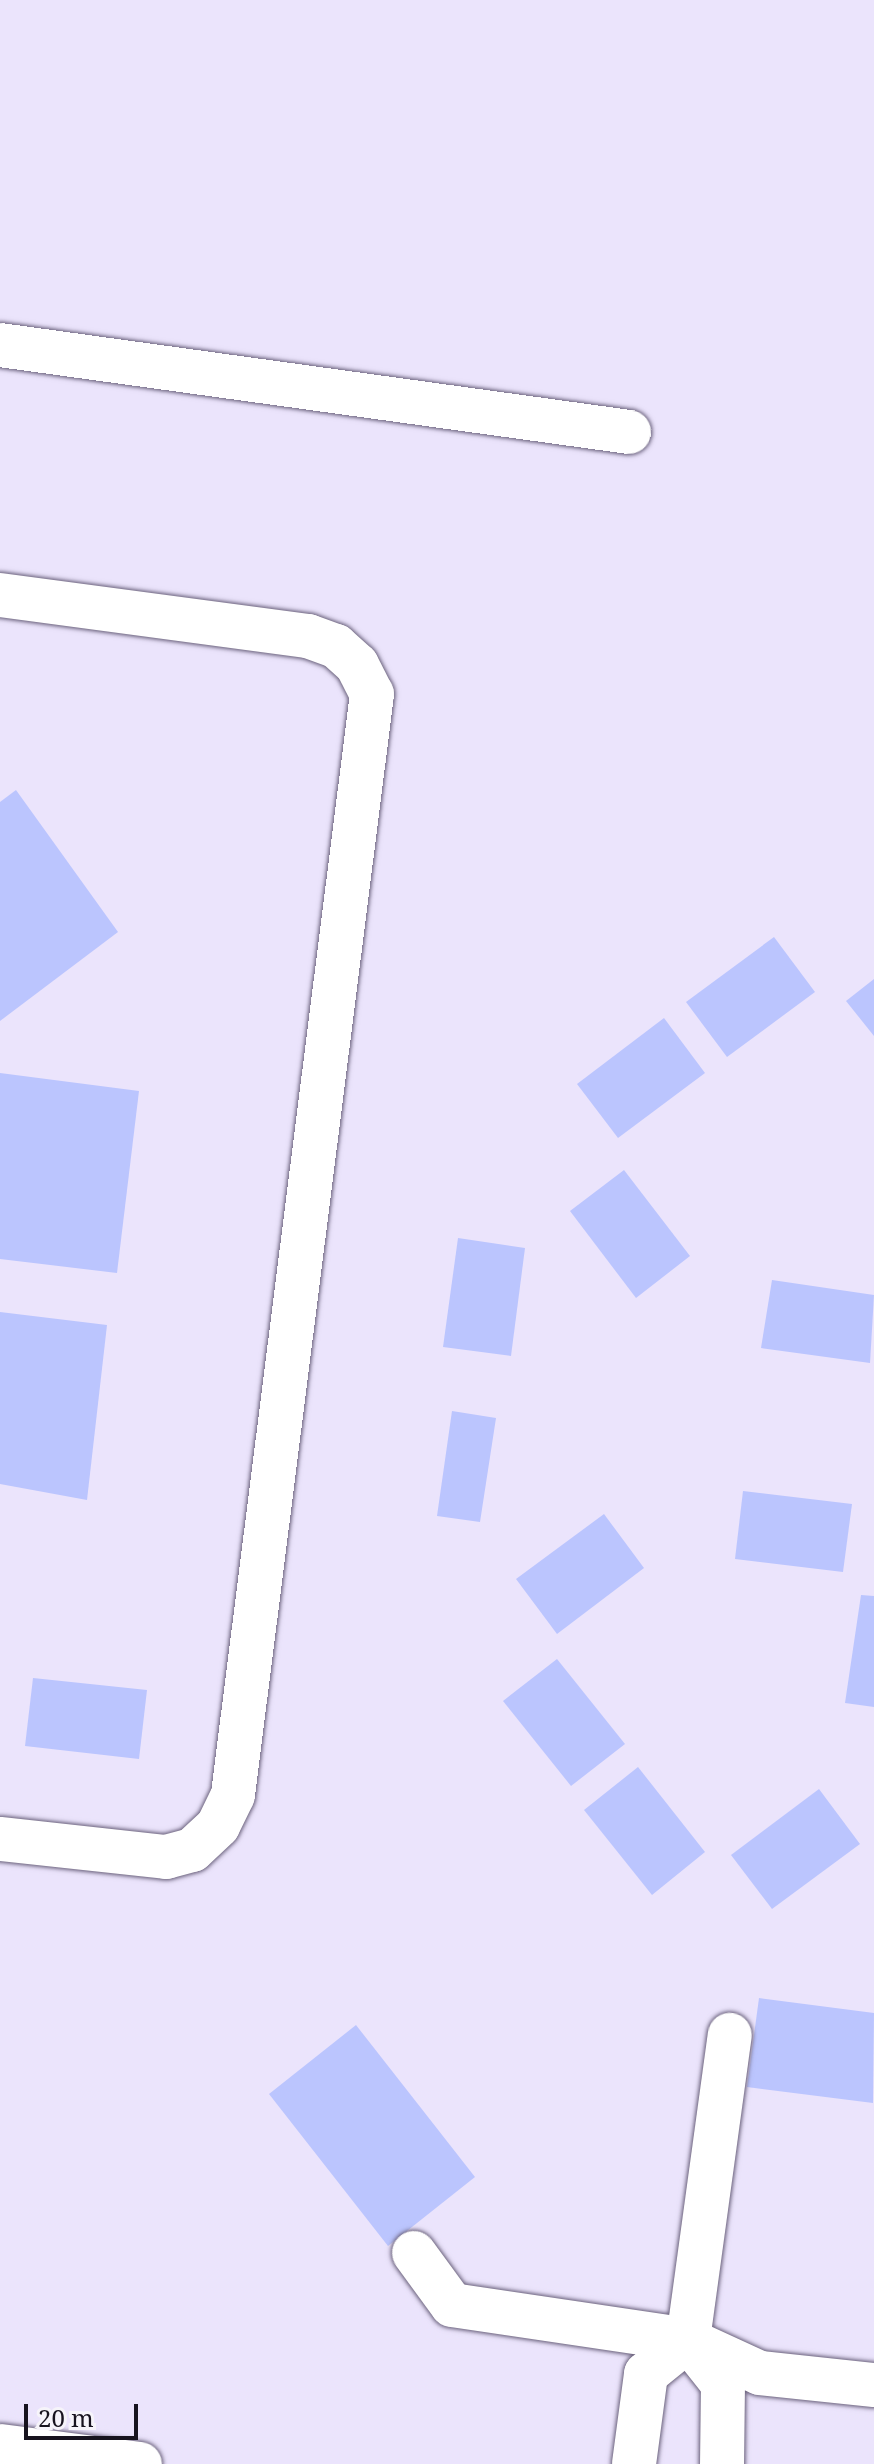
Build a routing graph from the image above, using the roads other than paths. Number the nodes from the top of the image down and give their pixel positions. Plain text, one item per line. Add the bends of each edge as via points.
1 (0, 345) edge
2 (629, 432) dead end
3 (0, 595) edge
4 (0, 1839) edge
5 (730, 2035) dead end
6 (414, 2253) dead end
7 (688, 2340) junction
8 (874, 2385) edge
9 (0, 2446) edge
10 (64, 2459) edge
11 (140, 2464) edge
12 (634, 2464) edge
13 (722, 2464) edge

1 - 2 street
3 - 4 street via 308,636 336,646 357,665 372,694 233,1795 218,1826 192,1850 166,1857
5 - 7 street
6 - 7 street via 452,2305
7 - 8 street via 760,2373
7 - 12 street via 646,2374
7 - 13 street via 723,2384
9 - 10 street
10 - 11 street

